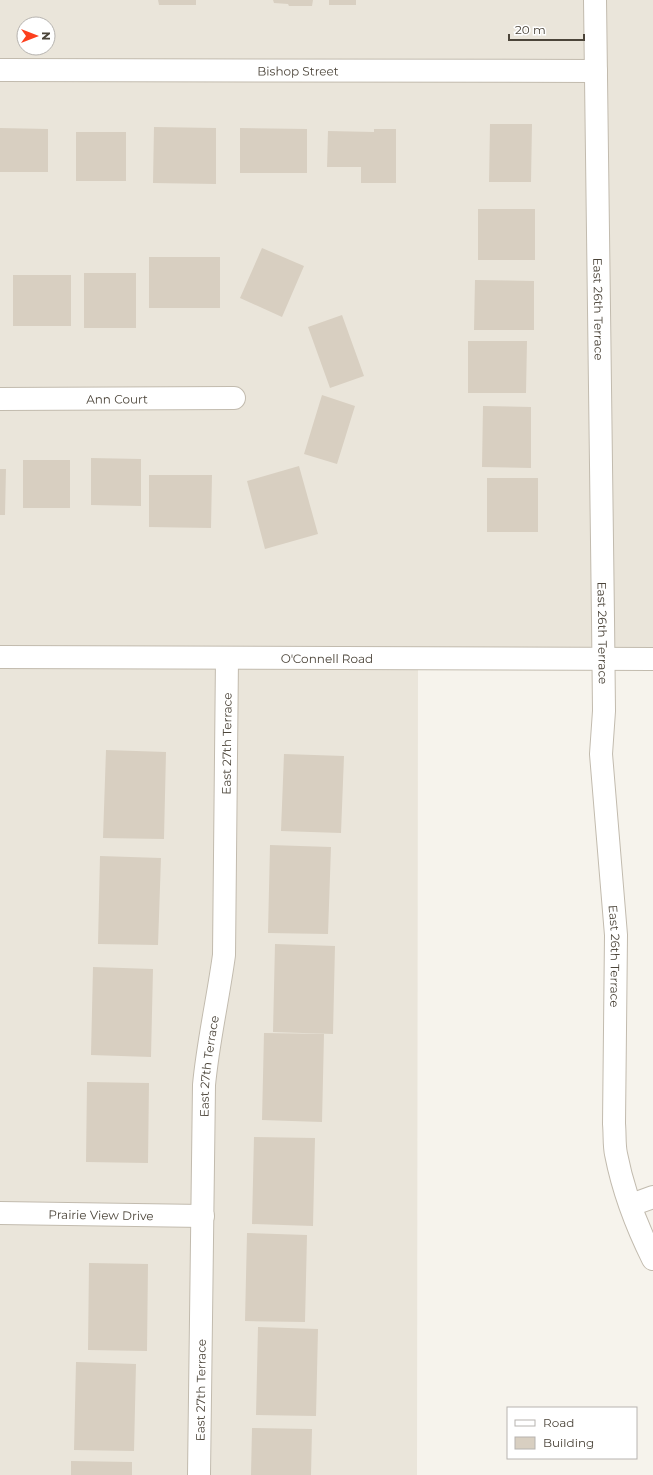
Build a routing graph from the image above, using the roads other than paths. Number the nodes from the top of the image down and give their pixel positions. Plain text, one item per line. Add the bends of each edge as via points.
1 (595, 0) edge
2 (0, 70) edge
3 (596, 71) junction
4 (234, 398) dead end
5 (0, 399) edge
6 (0, 657) edge
7 (226, 658) junction
8 (653, 659) edge
9 (603, 660) junction
10 (653, 1196) edge
11 (631, 1205) junction
12 (0, 1213) edge
13 (203, 1216) junction
14 (653, 1259) edge
15 (199, 1475) edge

1 - 3 street, East 26th Terrace
2 - 3 street, Bishop Street
3 - 9 street, East 26th Terrace
4 - 5 street, Ann Court
6 - 7 street, O'Connell Road
7 - 9 street, O'Connell Road
7 - 13 street, East 27th Terrace via 224,955 204,1085
8 - 9 street, O'Connell Road
9 - 11 street, East 26th Terrace via 604,711 601,754 616,935 614,1124 616,1154
10 - 11 street
11 - 14 street, East 26th Terrace
12 - 13 street, Prairie View Drive
13 - 15 street, East 27th Terrace

